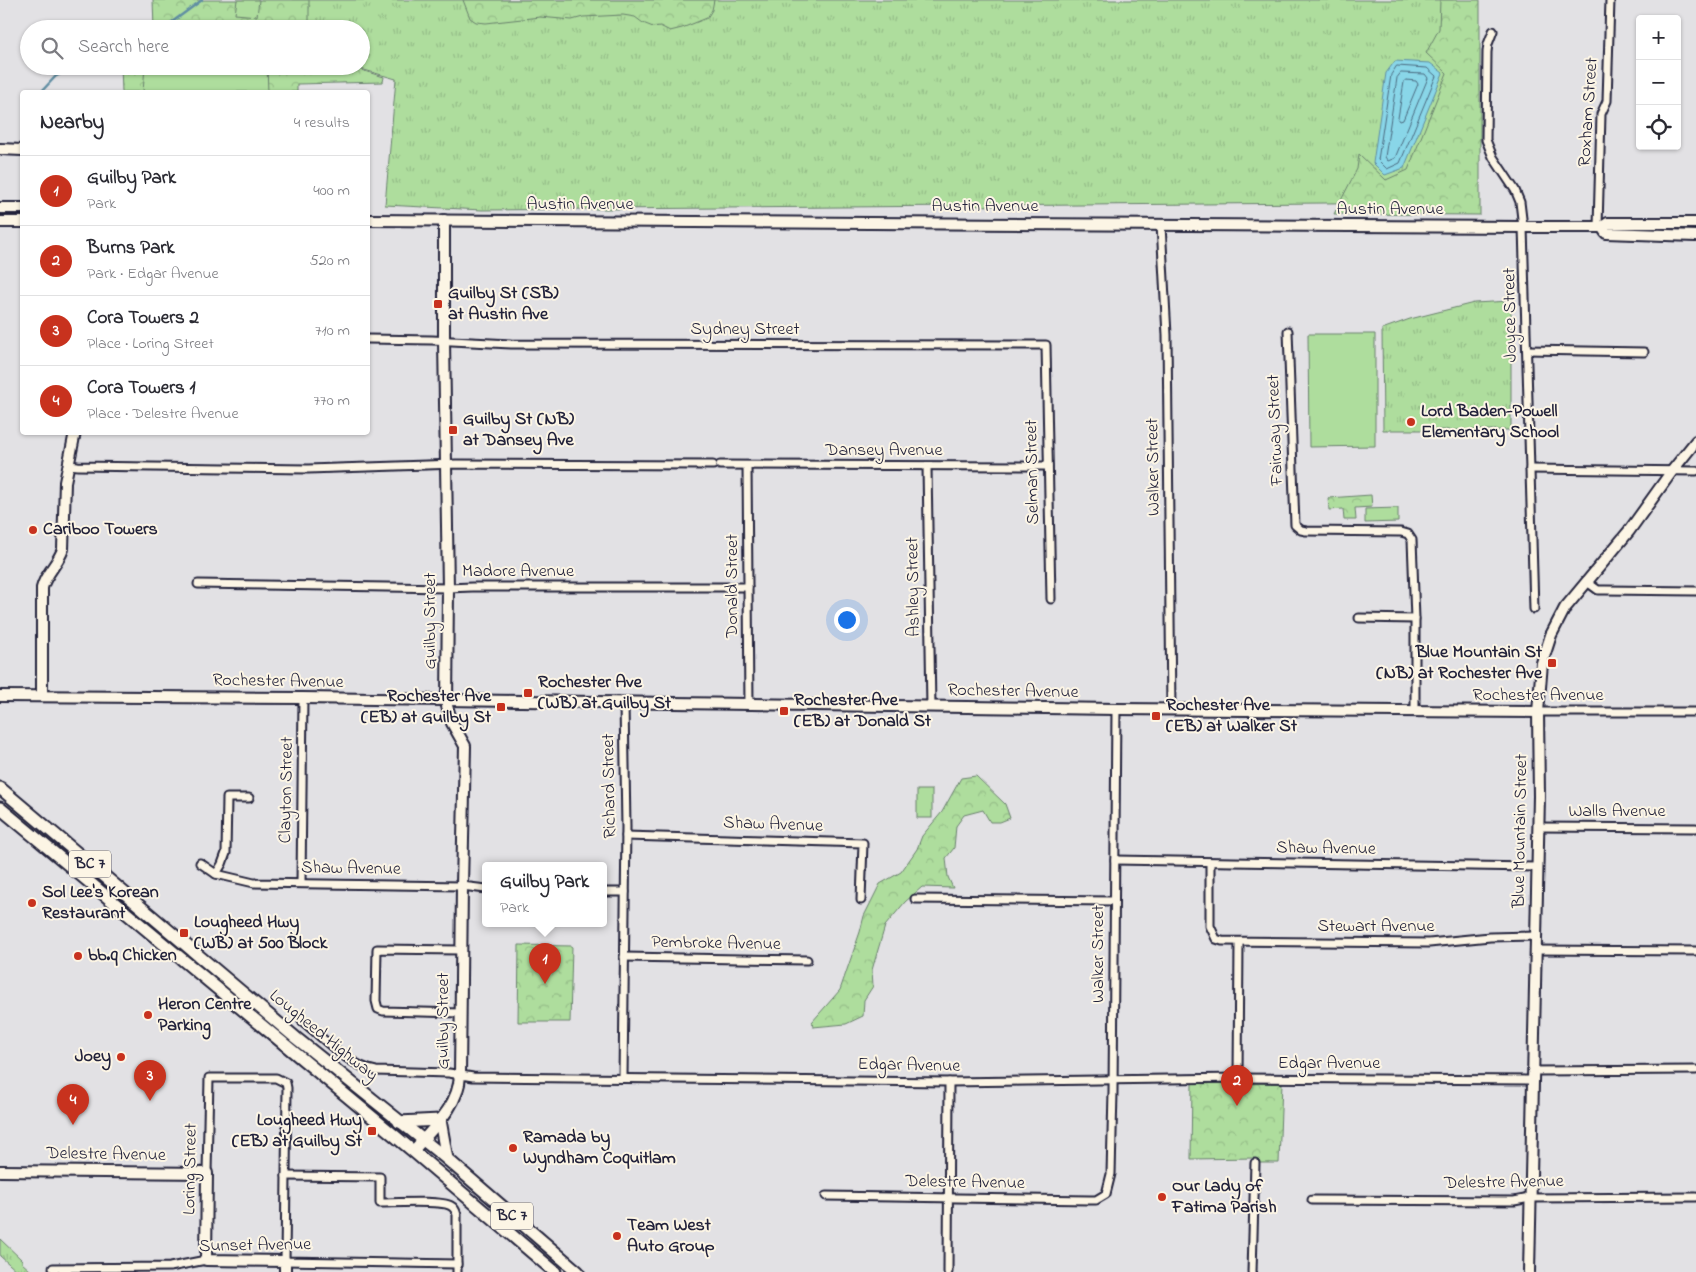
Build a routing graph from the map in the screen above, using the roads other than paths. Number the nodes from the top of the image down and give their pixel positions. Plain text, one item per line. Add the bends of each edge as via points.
1 (1610, 0) edge
2 (1493, 31) dead end
3 (0, 150) edge
4 (20, 150) edge
5 (0, 208) edge
6 (20, 208) edge
7 (370, 220) edge
8 (444, 220) junction
9 (0, 222) edge
10 (20, 222) edge
11 (1696, 223) edge
12 (1161, 225) junction
13 (1523, 227) junction
14 (1600, 227) junction
15 (1696, 236) edge
16 (1288, 330) dead end
17 (370, 339) edge
18 (444, 341) junction
19 (1046, 345) joint
20 (1527, 350) junction
21 (1644, 352) dead end
22 (74, 435) edge
23 (1696, 441) edge
24 (446, 464) junction
25 (69, 465) junction
26 (747, 466) junction
27 (1048, 466) junction
28 (928, 467) junction
29 (1530, 469) junction
30 (1672, 471) junction
31 (1696, 471) edge
32 (1587, 582) junction
33 (198, 584) dead end
34 (748, 587) junction
35 (448, 588) junction
36 (1696, 591) edge
37 (1051, 599) dead end
38 (1534, 609) dead end
39 (1359, 618) dead end
40 (1415, 619) junction
41 (0, 696) edge
42 (42, 696) junction
43 (303, 698) junction
44 (447, 700) junction
45 (624, 703) junction
46 (749, 705) junction
47 (931, 707) junction
48 (1116, 709) junction
49 (1171, 710) junction
50 (1415, 712) junction
51 (1538, 712) junction
52 (1696, 712) edge
53 (0, 788) edge
54 (249, 798) dead end
55 (0, 808) edge
56 (1538, 827) junction
57 (1696, 828) edge
58 (626, 836) junction
59 (1115, 860) junction
60 (200, 863) dead end
61 (1210, 863) junction
62 (1537, 867) junction
63 (216, 874) junction
64 (301, 883) junction
65 (462, 886) junction
66 (482, 888) edge
67 (607, 892) edge
68 (625, 892) junction
69 (915, 899) dead end
70 (861, 900) dead end
71 (1114, 902) junction
72 (1536, 936) junction
73 (1239, 942) junction
74 (461, 950) junction
75 (1535, 950) junction
76 (1696, 951) edge
77 (624, 957) junction
78 (807, 960) dead end
79 (460, 1013) junction
80 (302, 1021) dead end
81 (1696, 1070) edge
82 (460, 1075) junction
83 (1533, 1076) junction
84 (623, 1078) junction
85 (1238, 1078) junction
86 (1113, 1081) junction
87 (949, 1082) junction
88 (440, 1120) junction
89 (400, 1122) junction
90 (422, 1140) junction
91 (413, 1151) junction
92 (447, 1160) junction
93 (1255, 1163) dead end
94 (0, 1171) edge
95 (207, 1173) junction
96 (286, 1176) junction
97 (826, 1196) dead end
98 (1103, 1197) joint
99 (1696, 1197) edge
100 (1530, 1198) junction
101 (949, 1199) junction
102 (1312, 1200) dead end
103 (206, 1260) junction
104 (457, 1264) junction
105 (285, 1267) edge
106 (53, 1268) dead end
107 (457, 1272) edge
108 (555, 1272) edge
109 (578, 1272) edge
110 (948, 1272) edge
111 (1252, 1272) edge
112 (1529, 1272) edge

1 - 14 street, Roxham Street via 1607,101 1601,114
2 - 13 street, Joyce Street via 1487,52 1486,140 1493,157 1516,190
3 - 4 street
5 - 6 street
7 - 8 street, Austin Avenue
8 - 12 street, Austin Avenue
8 - 18 street, Guilby Street
9 - 10 street
11 - 14 street, Austin Avenue via 1608,223
12 - 13 street, Austin Avenue
12 - 49 street, Walker Street via 1167,345
13 - 14 street, Austin Avenue
13 - 20 street, Joyce Street
14 - 15 street, Austin Avenue via 1606,233
16 - 40 street, Fairway Street via 1294,522 1297,528 1306,531 1401,532 1410,536 1413,543
17 - 18 street, Sydney Street
18 - 19 street, Sydney Street via 511,344
18 - 24 street, Guilby Street
19 - 27 street, Selman Street
20 - 21 street
20 - 29 street, Joyce Street
22 - 25 street
23 - 30 street, Blue Mountain Street
24 - 25 street, Dansey Avenue via 308,469
24 - 26 street, Dansey Avenue
24 - 35 street, Guilby Street
25 - 42 street via 64,494 63,549 43,582 41,593
26 - 28 street, Dansey Avenue
26 - 34 street, Donald Street
27 - 28 street, Dansey Avenue
27 - 37 street, Selman Street
28 - 47 street, Ashley Street
29 - 30 street
29 - 38 street, Joyce Street
30 - 31 street
30 - 32 street, Blue Mountain Street
32 - 36 street via 1598,590
32 - 51 street, Blue Mountain Street via 1561,615 1545,650
33 - 35 street, Madore Avenue
34 - 35 street, Madore Avenue
34 - 46 street, Donald Street
35 - 44 street, Guilby Street
39 - 40 street
40 - 50 street
41 - 42 street, Rochester Avenue
42 - 43 street, Rochester Avenue
43 - 44 street, Rochester Avenue
43 - 64 street, Clayton Street
44 - 45 street, Rochester Avenue
44 - 65 street, Guilby Street via 452,723 465,746
45 - 46 street, Rochester Avenue
45 - 58 street, Richard Street
46 - 47 street, Rochester Avenue
47 - 48 street, Rochester Avenue
48 - 49 street, Rochester Avenue
48 - 59 street, Walker Street
49 - 50 street, Rochester Avenue
50 - 51 street, Rochester Avenue
51 - 52 street, Rochester Avenue
51 - 56 street, Blue Mountain Street
53 - 89 main road, Lougheed Highway / BC 7
54 - 63 street via 227,798 226,853
55 - 91 main road, Lougheed Highway / BC 7 via 186,958
56 - 57 street, Walls Avenue
56 - 62 street, Blue Mountain Street
58 - 68 street, Richard Street
58 - 70 street, Shaw Avenue via 863,842
59 - 61 street, Shaw Avenue
59 - 71 street, Walker Street
60 - 63 street, Shaw Avenue
61 - 62 street, Shaw Avenue
61 - 73 street, Stewart Avenue via 1210,926 1216,939
62 - 72 street, Blue Mountain Street
63 - 64 street, Shaw Avenue via 254,883
64 - 65 street, Shaw Avenue
65 - 66 street, Shaw Avenue
65 - 74 street, Guilby Street
67 - 68 street
68 - 77 street, Richard Street
69 - 71 street
71 - 86 street, Walker Street
72 - 73 street, Stewart Avenue via 1429,943
72 - 75 street, Blue Mountain Street
73 - 85 street
74 - 79 street, Guilby Street
74 - 79 street via 377,949 376,1001 378,1009 383,1011
75 - 76 street
75 - 83 street, Blue Mountain Street
77 - 78 street, Pembroke Avenue
77 - 84 street, Richard Street
79 - 82 street, Guilby Street
80 - 82 street, Edgar Avenue via 355,1064 367,1069
81 - 83 street, Edgar Avenue
82 - 84 street, Edgar Avenue
82 - 88 street, Guilby Street via 456,1096
83 - 85 street, Edgar Avenue
83 - 100 street, Blue Mountain Street
84 - 87 street, Edgar Avenue
85 - 86 street, Edgar Avenue
86 - 87 street, Edgar Avenue
86 - 98 street, Walker Street via 1111,1174
87 - 101 street
88 - 89 main road
88 - 90 street, Guilby Street
88 - 92 main road
89 - 90 main road, Lougheed Highway / BC 7
90 - 91 street, Guilby Street
90 - 92 main road, Lougheed Highway / BC 7
91 - 108 main road, Lougheed Highway / BC 7
92 - 109 main road, Lougheed Highway / BC 7
93 - 111 street
94 - 95 street, Delestre Avenue
95 - 96 street, Loring Street via 208,1078 276,1078 286,1083
95 - 103 street, Loring Street
96 - 104 street via 380,1177 380,1203 446,1204 454,1208 457,1216
96 - 105 street
97 - 101 street, Delestre Avenue
98 - 101 street, Delestre Avenue via 1088,1200
99 - 100 street, Delestre Avenue
100 - 102 street, Delestre Avenue via 1514,1201
100 - 112 street, Blue Mountain Street
101 - 110 street
103 - 105 street, Sunset Avenue
103 - 106 street, Sunset Avenue via 170,1267
104 - 105 street, Sunset Avenue
104 - 107 street

